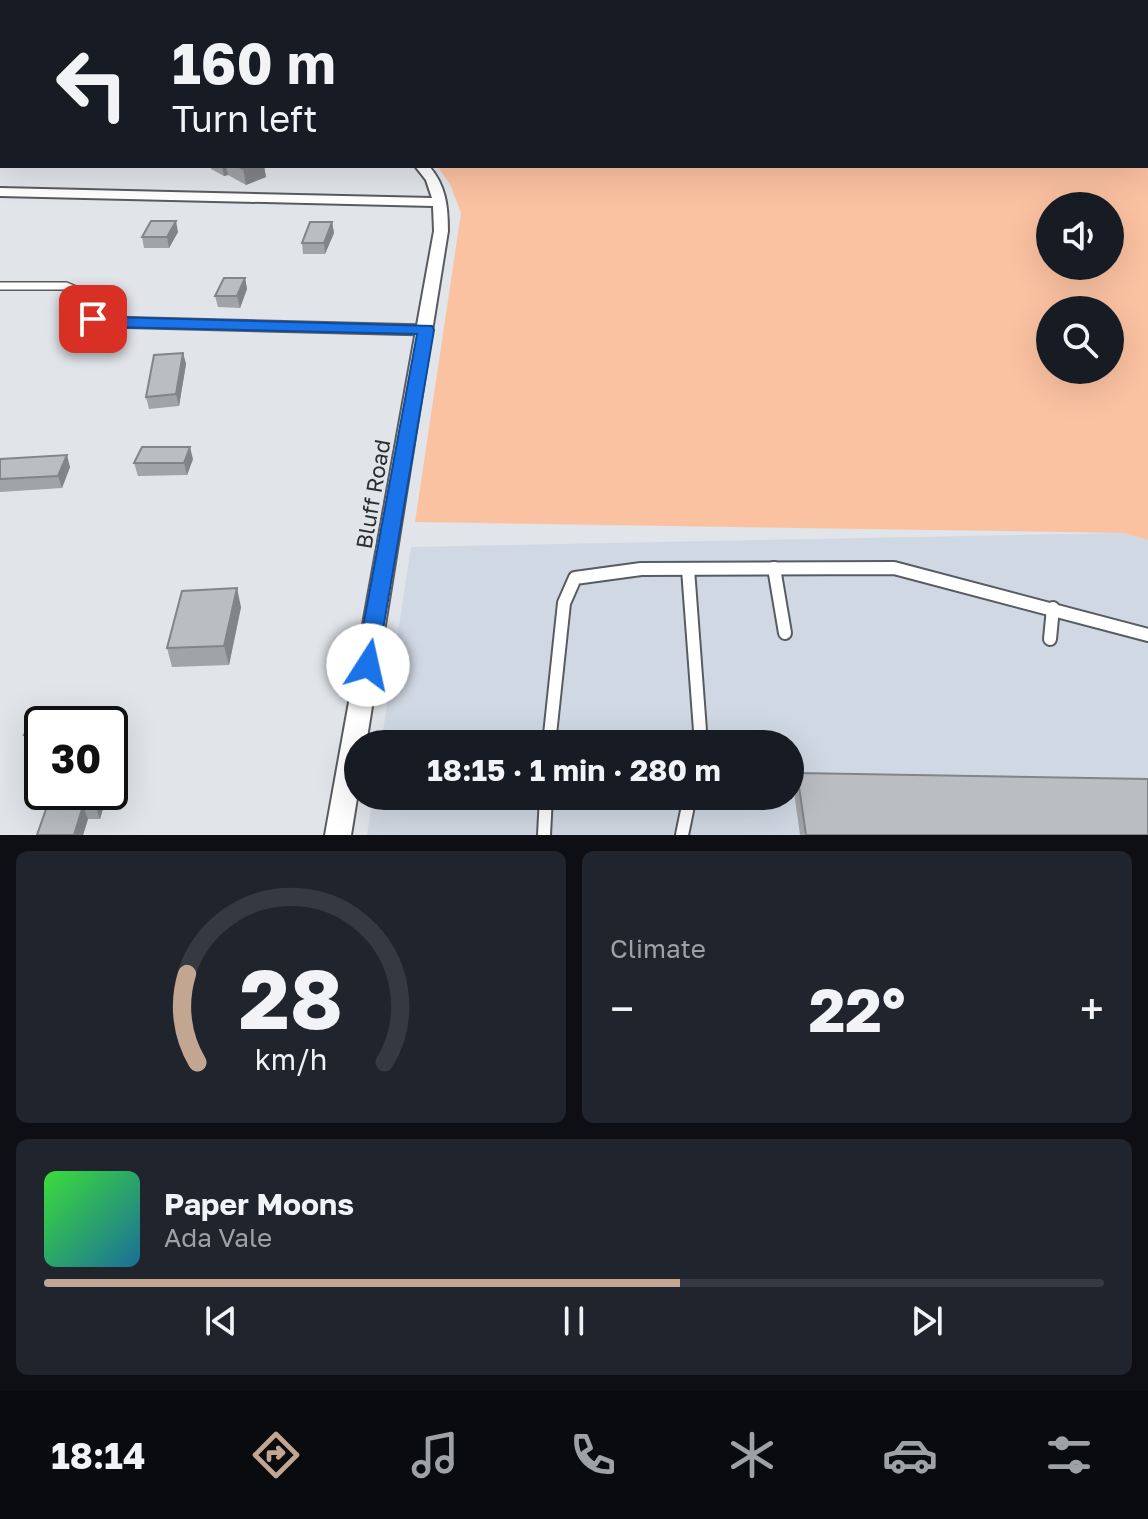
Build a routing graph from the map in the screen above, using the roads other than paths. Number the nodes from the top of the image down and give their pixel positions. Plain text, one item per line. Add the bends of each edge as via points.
1 (424, 168) edge
2 (0, 192) edge
3 (441, 202) junction
4 (0, 286) edge
5 (426, 330) junction
6 (774, 568) junction
7 (688, 569) junction
8 (1053, 608) junction
9 (785, 633) dead end
10 (1148, 635) edge
11 (1050, 639) dead end
12 (361, 730) edge
13 (550, 730) edge
14 (700, 730) edge
15 (344, 810) edge
16 (545, 810) edge
17 (687, 810) edge
18 (338, 835) edge
19 (544, 835) edge
20 (682, 835) edge

1 - 3 street, Bluff Road via 433,176
2 - 3 street
3 - 5 street, Bluff Road
4 - 5 lane via 66,286 85,294 93,319 108,322
5 - 12 street, Bluff Road
6 - 7 lane
6 - 8 lane via 894,568
6 - 9 lane
7 - 13 lane via 575,578 564,603
7 - 14 lane
8 - 10 lane
8 - 11 lane
15 - 18 street, Bluff Road
16 - 19 lane
17 - 20 lane

